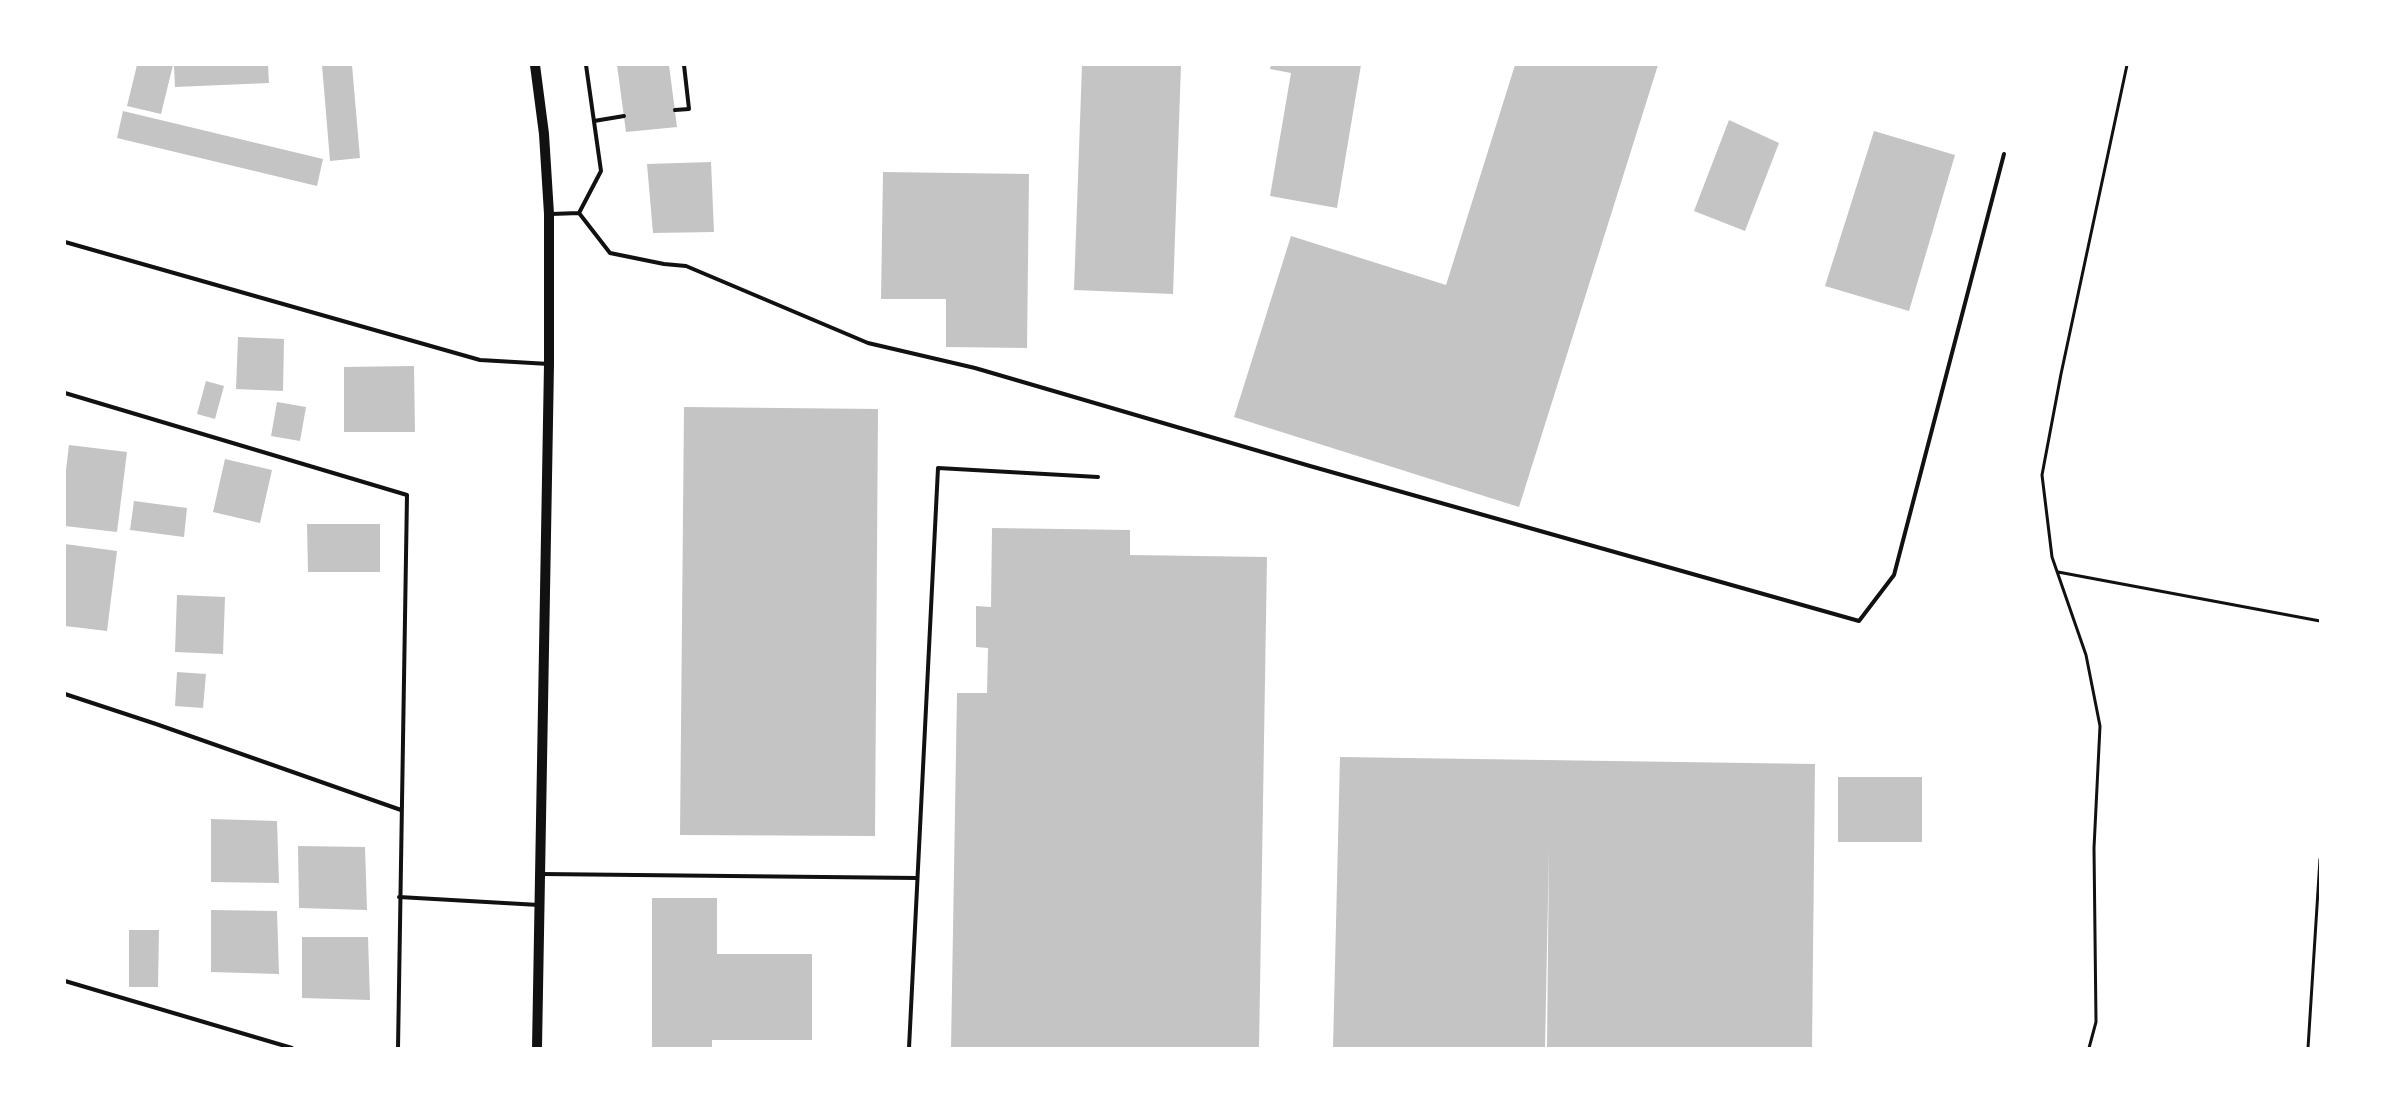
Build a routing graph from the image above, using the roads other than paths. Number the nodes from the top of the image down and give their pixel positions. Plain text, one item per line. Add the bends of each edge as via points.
1 (535, 65) edge
2 (586, 65) edge
3 (684, 65) edge
4 (674, 110) dead end
5 (624, 116) dead end
6 (594, 121) junction
7 (2004, 154) dead end
8 (579, 213) junction
9 (549, 214) junction
10 (65, 242) edge
11 (549, 364) junction
12 (65, 393) edge
13 (1098, 477) dead end
14 (65, 694) edge
15 (401, 810) junction
16 (539, 874) junction
17 (917, 878) junction
18 (399, 897) junction
19 (539, 905) junction
20 (65, 981) edge
21 (292, 1048) edge
22 (398, 1048) edge
23 (537, 1048) edge
24 (909, 1048) edge

1 - 9 main road via 544,134
2 - 6 lane
3 - 4 lane via 689,109
5 - 6 lane
6 - 8 lane via 601,171
7 - 8 lane via 1894,575 1859,621 975,368 868,344 686,266 610,253
8 - 9 lane
9 - 11 main road
10 - 11 lane via 480,360
11 - 16 main road
12 - 15 lane via 407,495
13 - 17 lane via 938,468
14 - 15 lane
15 - 18 lane
16 - 17 lane
16 - 19 main road
17 - 24 lane
18 - 19 lane
18 - 22 lane
19 - 23 main road
20 - 21 lane

